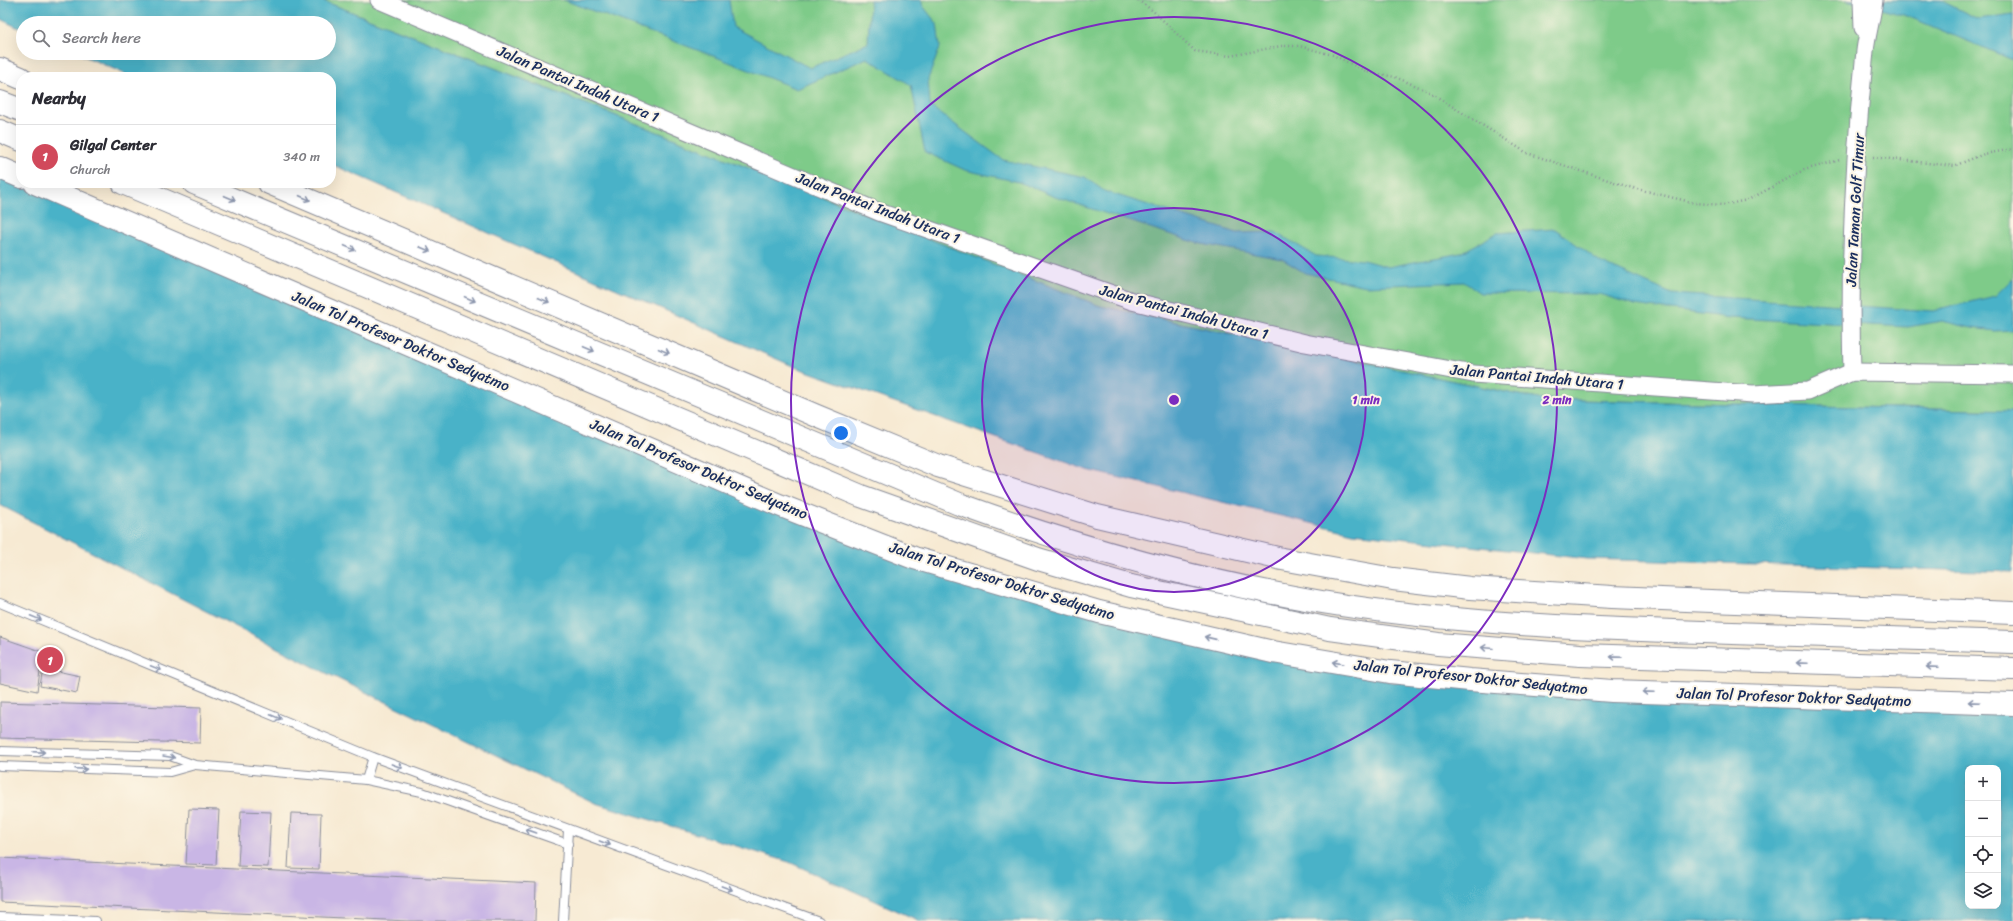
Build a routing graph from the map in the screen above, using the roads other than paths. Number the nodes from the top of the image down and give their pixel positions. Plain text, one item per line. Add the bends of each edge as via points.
1 (379, 0) edge
2 (1868, 5) edge
3 (0, 69) edge
4 (16, 76) edge
5 (0, 102) edge
6 (16, 108) edge
7 (0, 131) edge
8 (16, 138) edge
9 (0, 168) edge
10 (16, 175) edge
11 (47, 188) edge
12 (135, 188) edge
13 (206, 188) edge
14 (281, 188) edge
15 (1852, 372) junction
16 (2013, 374) edge
17 (0, 603) edge
18 (2013, 613) edge
19 (2013, 642) edge
20 (2013, 669) edge
21 (2013, 704) edge
22 (0, 751) edge
23 (373, 757) junction
24 (195, 764) junction
25 (0, 766) edge
26 (366, 780) junction
27 (568, 830) junction
28 (568, 844) junction
29 (0, 917) edge
30 (96, 921) edge
31 (564, 921) edge
32 (819, 921) edge

1 - 15 street, Jalan Pantai Indah Utara 1 via 879,212 1132,301 1305,343 1473,374 1753,394 1808,391
2 - 15 street, Jalan Taman Golf Timur via 1857,156 1852,274
3 - 4 highway
5 - 6 highway
7 - 8 highway
9 - 10 highway
21 -> 11 highway, Jalan Tol Profesor Doktor Sedyatmo via 1612,691 1390,672 1273,652 1099,612 914,558 779,505
20 -> 12 highway, Jalan Tol Profesor Doktor Sedyatmo via 1580,655 1438,644 1330,629 1131,586 1038,558 861,496
13 -> 19 highway via 959,504 1038,533 1123,558 1216,581 1322,602 1420,616 1596,629
14 -> 18 highway via 938,466 1097,516 1282,559 1393,579 1470,588 1620,598
15 - 16 street, Jalan Pantai Indah Utara 1
17 -> 23 lane
22 -> 24 lane via 170,756
23 - 26 lane
23 -> 27 lane
25 -> 24 lane via 170,772
24 - 26 lane
28 -> 26 lane via 422,792
27 - 28 lane
27 -> 32 lane
28 - 31 lane
29 - 30 lane

